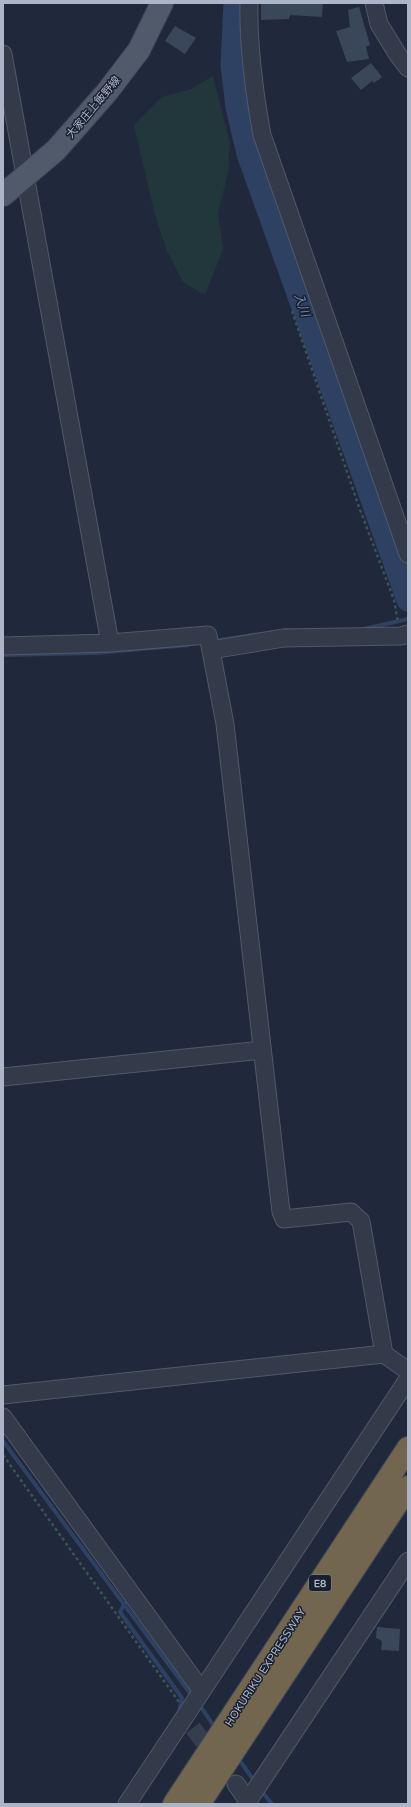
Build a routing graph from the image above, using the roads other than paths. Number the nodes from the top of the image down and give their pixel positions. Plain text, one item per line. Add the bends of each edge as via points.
1 (162, 3) edge
2 (249, 3) edge
3 (374, 3) edge
4 (3, 54) edge
5 (408, 68) edge
6 (26, 176) junction
7 (3, 195) edge
8 (408, 554) edge
9 (405, 635) edge
10 (110, 642) junction
11 (3, 646) edge
12 (211, 650) junction
13 (262, 1050) junction
14 (3, 1077) edge
15 (384, 1354) junction
16 (407, 1380) edge
17 (3, 1396) edge
18 (3, 1417) edge
19 (408, 1448) edge
20 (408, 1486) edge
21 (408, 1561) edge
22 (202, 1691) junction
23 (236, 1784) dead end
24 (247, 1803) edge
25 (127, 1804) edge
26 (174, 1804) edge
27 (199, 1804) edge

1 - 6 main road, 大家庄上飯野線 via 139,50 107,92 56,150
2 - 8 street via 254,91 262,135
3 - 5 street via 379,24
4 - 6 street
6 - 7 main road, 大家庄上飯野線
6 - 10 street
9 - 12 street via 284,638
10 - 11 street
10 - 12 street via 208,635
12 - 13 street via 226,724
13 - 14 street
13 - 15 street via 281,1212 284,1219 351,1212 361,1221
15 - 16 street
15 - 17 street
16 - 22 street
18 - 22 street
19 - 26 highway, HOKURIKU EXPRESSWAY / E8
20 - 27 highway, HOKURIKU EXPRESSWAY / E8
21 - 24 street
22 - 25 street via 188,1720
23 - 24 street

